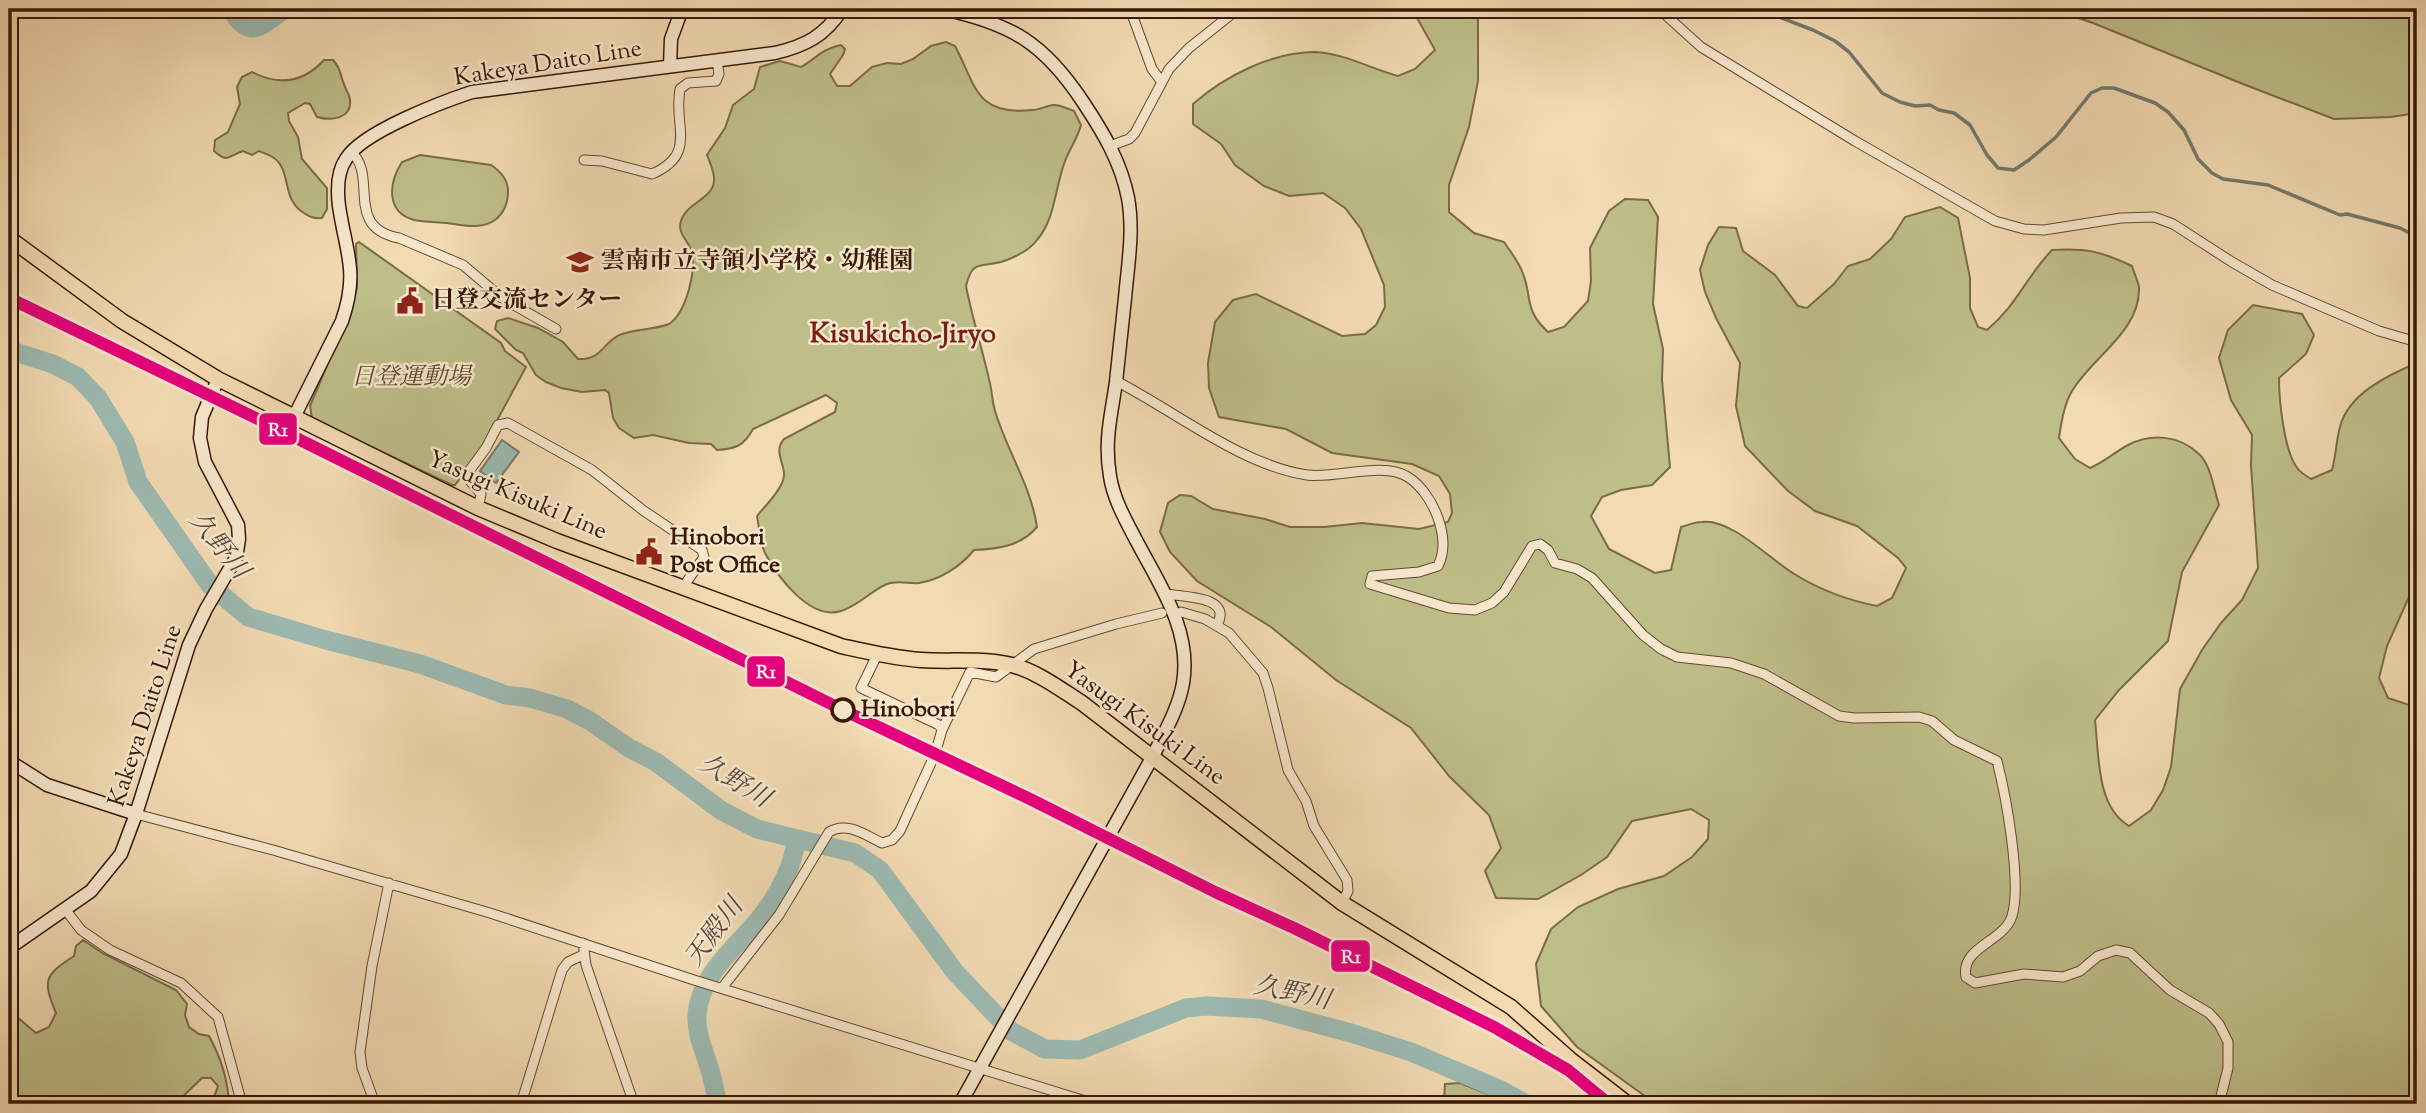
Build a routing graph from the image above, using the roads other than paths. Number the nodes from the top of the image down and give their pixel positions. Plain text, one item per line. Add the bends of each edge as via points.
1 (682, 9) edge
2 (842, 9) edge
3 (943, 9) edge
4 (1130, 9) edge
5 (1238, 9) edge
6 (1659, 9) edge
7 (717, 60) junction
8 (670, 66) junction
9 (1161, 81) junction
10 (1110, 146) junction
11 (351, 152) junction
12 (584, 160) dead end
13 (9, 238) edge
14 (556, 329) dead end
15 (2417, 342) edge
16 (218, 379) junction
17 (1116, 381) junction
18 (9, 388) edge
19 (9, 395) edge
20 (294, 417) junction
21 (478, 508) junction
22 (683, 587) junction
23 (1164, 594) junction
24 (1181, 612) dead end
25 (1162, 613) dead end
26 (1217, 625) junction
27 (877, 655) junction
28 (1012, 665) junction
29 (942, 730) junction
30 (1153, 756) junction
31 (9, 761) edge
32 (136, 814) junction
33 (389, 883) junction
34 (1342, 903) junction
35 (65, 909) junction
36 (583, 943) junction
37 (9, 948) edge
38 (583, 955) junction
39 (718, 987) junction
40 (979, 1069) junction
41 (242, 1104) edge
42 (375, 1104) edge
43 (521, 1104) edge
44 (634, 1104) edge
45 (960, 1104) edge
46 (1095, 1104) edge
47 (1628, 1104) edge
48 (2219, 1104) edge

1 - 8 main road, Kakeya Daito Line via 671,39
2 - 7 main road, Kakeya Daito Line via 827,29 802,46
3 - 10 main road via 1003,26 1034,45 1075,90
4 - 9 street via 1152,69
5 - 9 street via 1189,48
6 - 15 street via 1701,47 1995,221 2044,230 2154,217 2174,224 2280,289
7 - 8 main road, Kakeya Daito Line
7 - 12 street via 716,81 688,83 680,89 681,146 670,163 652,174
8 - 11 main road, Kakeya Daito Line via 472,92 367,139
9 - 10 street via 1135,133
10 - 17 main road via 1124,181 1131,229
11 - 14 street via 361,165 366,212 379,230 463,265 502,298
11 - 20 main road via 341,168 338,192 352,273 348,305
13 - 16 main road, Yasugi Kisuki Line via 122,321
16 - 20 main road, Yasugi Kisuki Line
16 - 32 main road, Kakeya Daito Line via 202,417 200,438 205,462 238,525 236,558 189,645
17 - 23 main road via 1106,444 1110,480 1126,522
17 - 48 street via 1260,461 1306,475 1394,472 1418,484 1432,504 1443,537 1438,566 1372,576 1370,584 1449,608 1475,610 1504,592 1532,547 1539,544 1555,563 1592,578 1643,635 1677,657 1731,663 1764,674 1839,716 1932,721 1954,740 1997,761 2014,869 2012,917 1970,956 1966,978 1975,983 2024,974 2063,977 2080,971 2098,956 2116,950 2130,953 2170,990 2209,1013 2218,1024 2228,1042 2228,1068
18 - 19 street
20 - 21 main road, Yasugi Kisuki Line
21 - 22 main road, Yasugi Kisuki Line
21 - 22 street via 481,494 467,474 498,425 508,423 592,470 702,550 704,557
22 - 27 main road, Yasugi Kisuki Line
23 - 26 street via 1216,605 1222,616
23 - 30 main road via 1180,629 1185,665 1179,700
24 - 26 street
25 - 28 street via 1034,649
26 - 34 street via 1263,673 1288,770 1347,880
27 - 28 main road, Yasugi Kisuki Line
27 - 29 street via 861,688 939,724
28 - 29 street via 996,677 970,672
28 - 30 main road, Yasugi Kisuki Line via 1038,675 1082,703
29 - 39 street via 936,754 900,831 882,843 848,827 829,832 775,922
30 - 34 main road, Yasugi Kisuki Line
30 - 40 main road
31 - 32 main road via 47,785
32 - 33 street
32 - 35 main road, Kakeya Daito Line via 121,854 105,876
33 - 36 street
33 - 42 street via 360,1052
34 - 47 main road, Yasugi Kisuki Line via 1511,1007
35 - 37 main road, Kakeya Daito Line
35 - 41 street via 81,930 110,950 170,976 218,1017
36 - 38 street
36 - 39 street
38 - 43 street via 562,970
38 - 44 street
39 - 40 street
40 - 45 main road
40 - 46 street

